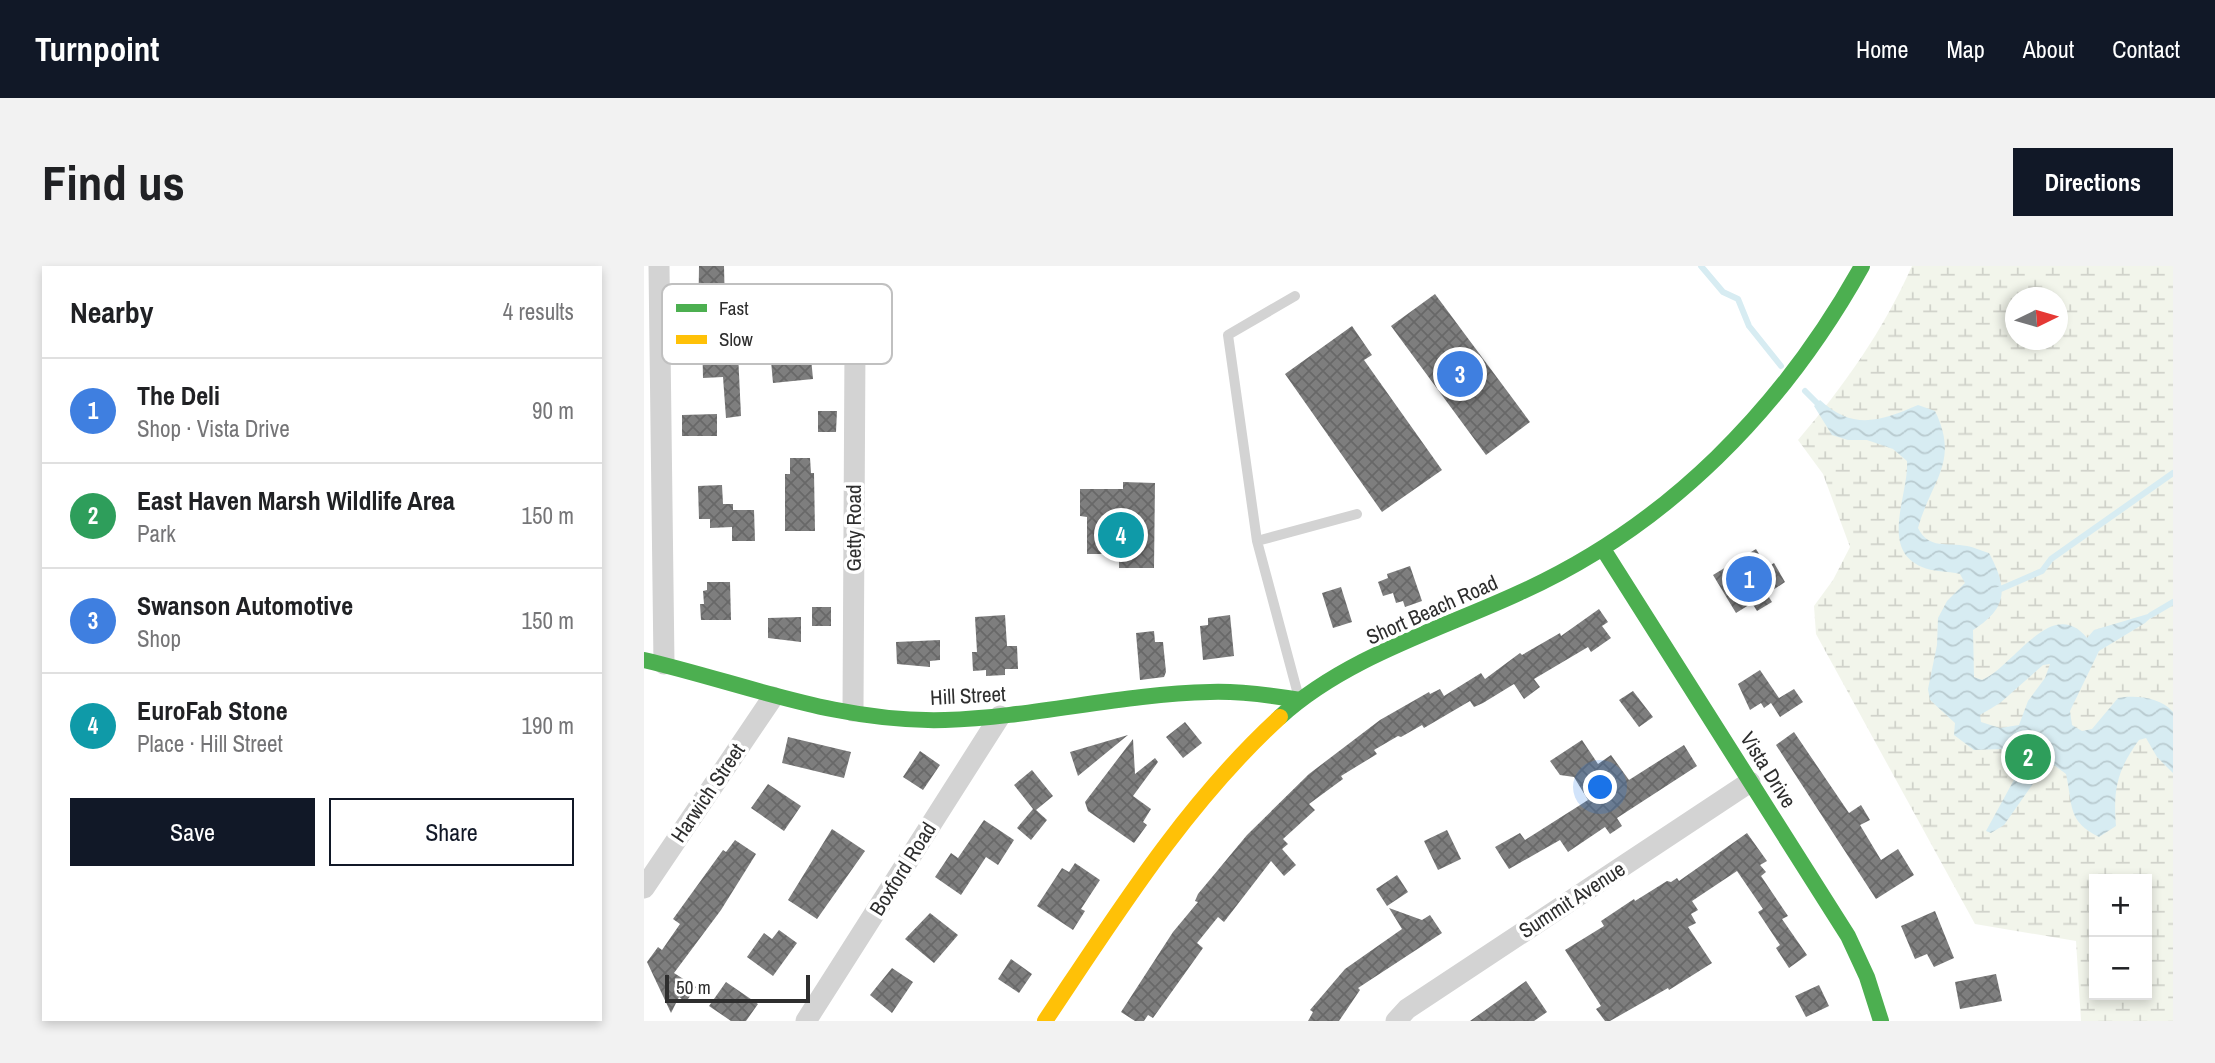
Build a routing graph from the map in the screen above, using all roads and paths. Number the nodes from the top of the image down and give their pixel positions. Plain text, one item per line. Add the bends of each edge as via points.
1 (659, 266) edge
2 (1862, 266) edge
3 (1295, 296) dead end
4 (855, 364) edge
5 (1357, 514) dead end
6 (1257, 541) junction
7 (1603, 549) junction
8 (654, 662) edge
9 (773, 697) junction
10 (1300, 700) junction
11 (853, 711) junction
12 (1000, 716) junction
13 (1750, 782) junction
14 (646, 881) edge
15 (806, 1021) edge
16 (1045, 1021) edge
17 (1396, 1021) edge
18 (1881, 1021) edge

1 - 8 street
2 - 7 street, Short Beach Road via 1819,342 1768,409 1685,488
3 - 6 lane via 1228,335
4 - 11 street, Getty Road
5 - 6 lane
6 - 10 lane
7 - 10 street, Short Beach Road via 1549,580 1350,670
7 - 13 street, Vista Drive
8 - 9 street, Hill Street
9 - 11 street, Hill Street
9 - 14 street, Harwich Street
10 - 12 street, Hill Street via 1245,692 1186,693
10 - 16 street, Short Beach Road via 1209,791 1138,884
11 - 12 street, Hill Street via 905,720
12 - 15 street, Boxford Road
13 - 17 street, Summit Avenue via 1407,1009
13 - 18 street, Vista Drive via 1848,936

